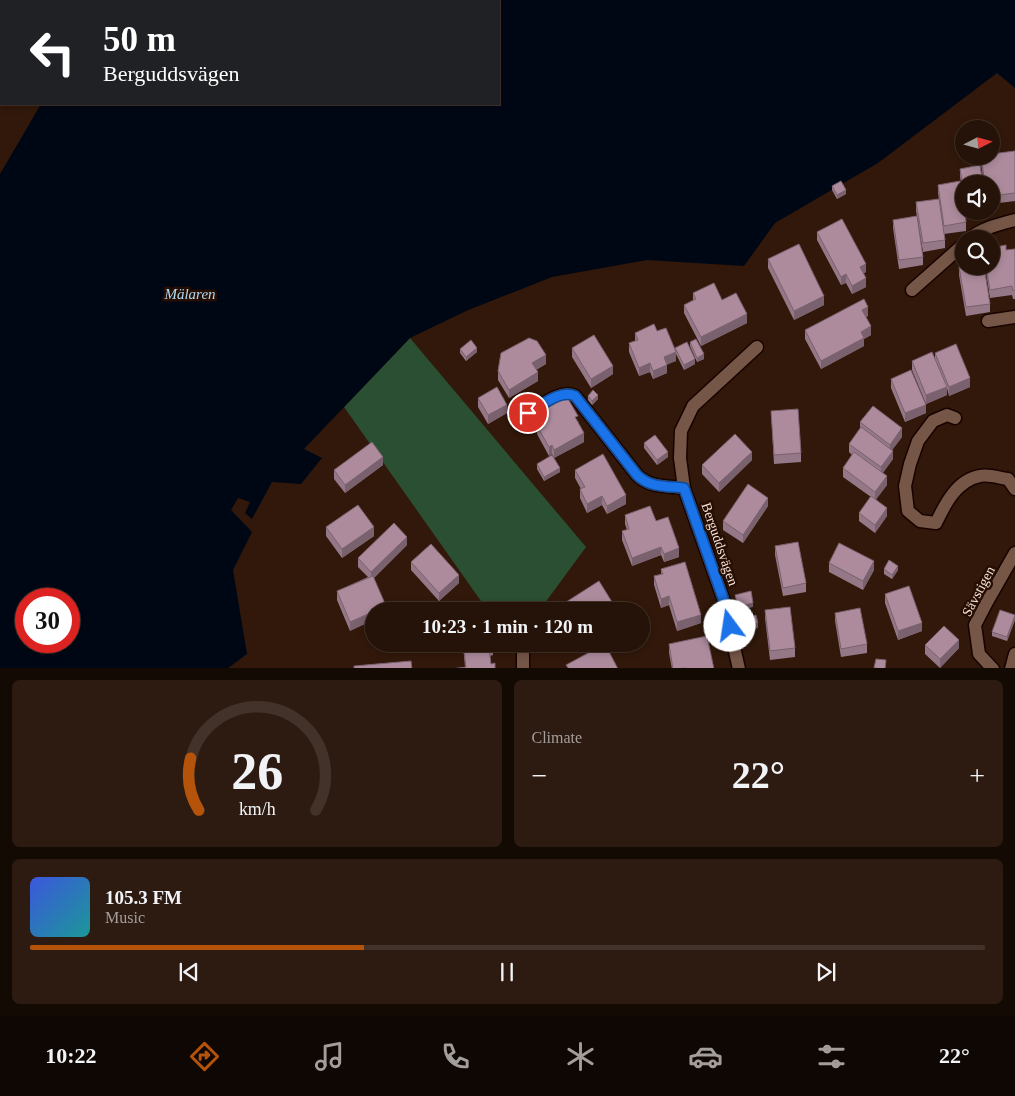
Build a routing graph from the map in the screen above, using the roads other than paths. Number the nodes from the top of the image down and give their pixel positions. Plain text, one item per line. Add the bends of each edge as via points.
1 (1015, 220) edge
2 (983, 230) edge
3 (955, 252) edge
4 (912, 290) dead end
5 (1015, 317) edge
6 (988, 321) dead end
7 (757, 347) dead end
8 (528, 413) dead end
9 (955, 418) dead end
10 (684, 488) junction
11 (1015, 489) edge
12 (1015, 554) edge
13 (523, 652) edge
14 (1015, 654) edge
15 (523, 668) edge
16 (740, 668) edge
17 (993, 668) edge
18 (1011, 668) edge

1 - 2 street
3 - 4 street
5 - 6 street
7 - 10 street, Berguddsvägen via 693,406 681,431
8 - 10 street via 562,394 575,396 644,482
9 - 11 street via 947,415 932,421 918,441 905,486 908,511 920,521 936,523 944,506 961,485 981,476 1008,479
10 - 16 street, Berguddsvägen via 723,598
12 - 17 street, Sävstigen via 976,625 979,654
13 - 15 street
14 - 18 street

